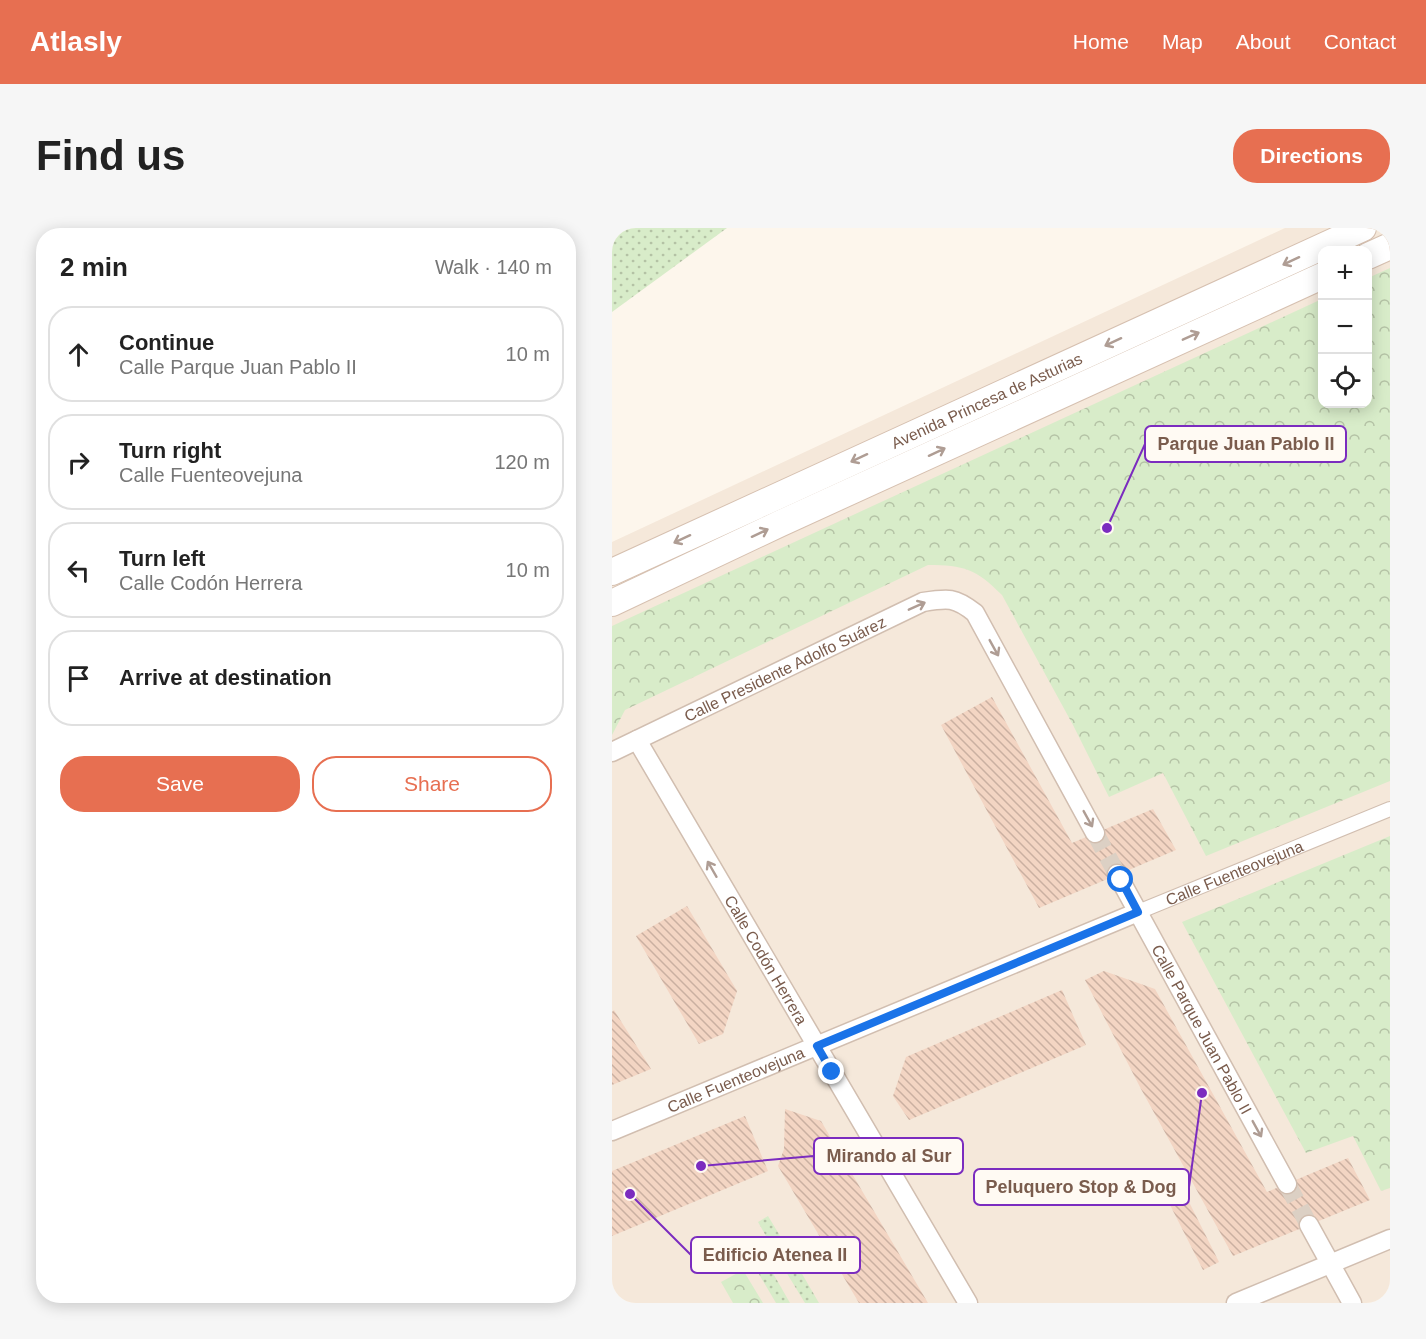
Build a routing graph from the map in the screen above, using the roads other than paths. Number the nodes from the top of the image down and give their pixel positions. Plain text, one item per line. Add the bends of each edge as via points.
1 (1363, 228) edge
2 (1390, 246) edge
3 (1372, 254) edge
4 (1318, 278) edge
5 (612, 572) edge
6 (612, 603) edge
7 (637, 740) junction
8 (612, 752) edge
9 (1390, 809) edge
10 (1095, 833) tunnel mouth
11 (1118, 874) tunnel mouth
12 (1138, 912) junction
13 (817, 1046) junction
14 (612, 1131) edge
15 (1287, 1184) tunnel mouth
16 (1309, 1226) tunnel mouth
17 (1390, 1239) edge
18 (1330, 1264) junction
19 (968, 1303) edge
20 (1236, 1303) edge
21 (1352, 1303) edge

1 -> 5 main road, Avenida Princesa de Asturias
2 - 3 main road
6 -> 4 main road, Avenida Princesa de Asturias
7 - 8 street, Calle Presidente Adolfo Suárez
7 -> 10 street, Calle Presidente Adolfo Suárez via 923,602 946,598 960,601 975,613
13 -> 7 street, Calle Codón Herrera
9 - 12 street, Calle Fuenteovejuna
11 - 12 street, Calle Parque Juan Pablo II
12 - 13 street, Calle Fuenteovejuna
12 -> 15 street, Calle Parque Juan Pablo II
13 - 14 street, Calle Fuenteovejuna
13 - 19 street, Calle Codón Herrera
16 - 18 street
17 - 18 street
18 - 20 street
18 - 21 street

